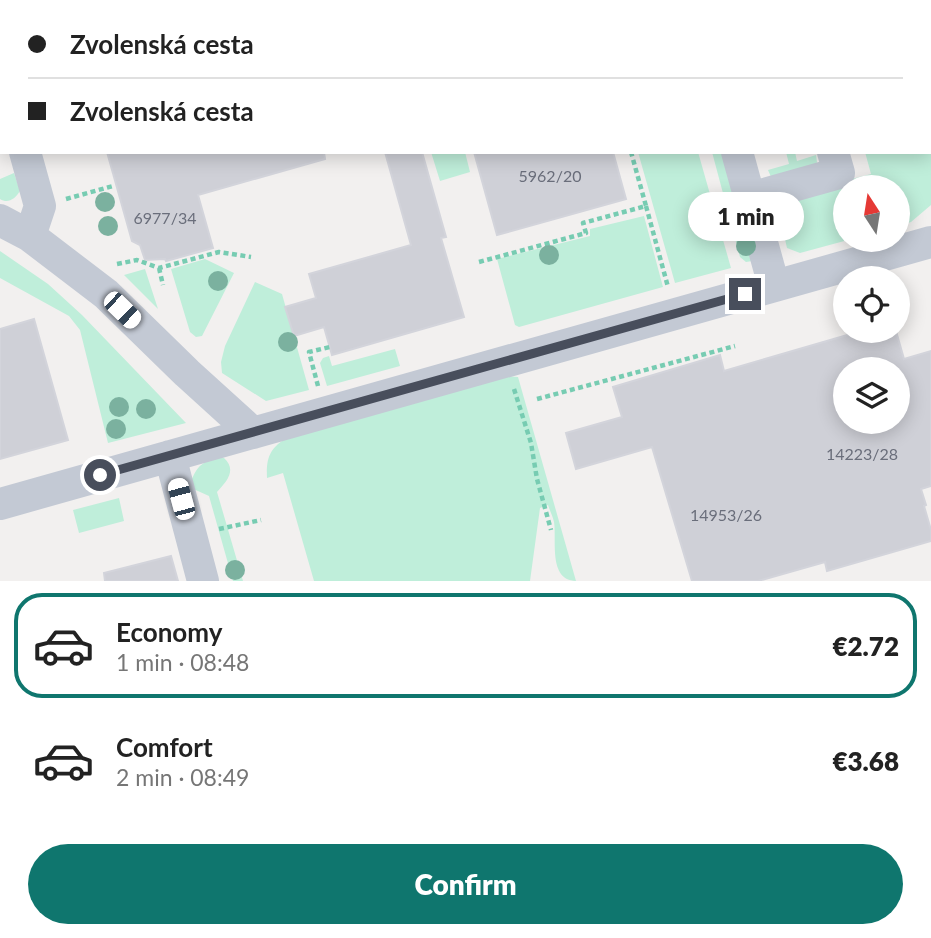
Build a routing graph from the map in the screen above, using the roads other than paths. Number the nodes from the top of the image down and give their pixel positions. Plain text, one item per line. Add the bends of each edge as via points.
1 (26, 154) edge
2 (738, 154) edge
3 (834, 154) edge
4 (750, 198) junction
5 (0, 220) edge
6 (30, 236) junction
7 (930, 242) edge
8 (774, 286) junction
9 (253, 433) junction
10 (170, 456) junction
11 (0, 504) edge
12 (203, 581) edge

1 - 6 lane via 40,206
2 - 4 lane
3 - 4 lane via 839,173
4 - 8 lane
5 - 6 lane
6 - 9 lane via 106,294
7 - 8 lane
8 - 9 lane
9 - 10 lane
10 - 11 lane
10 - 12 lane

